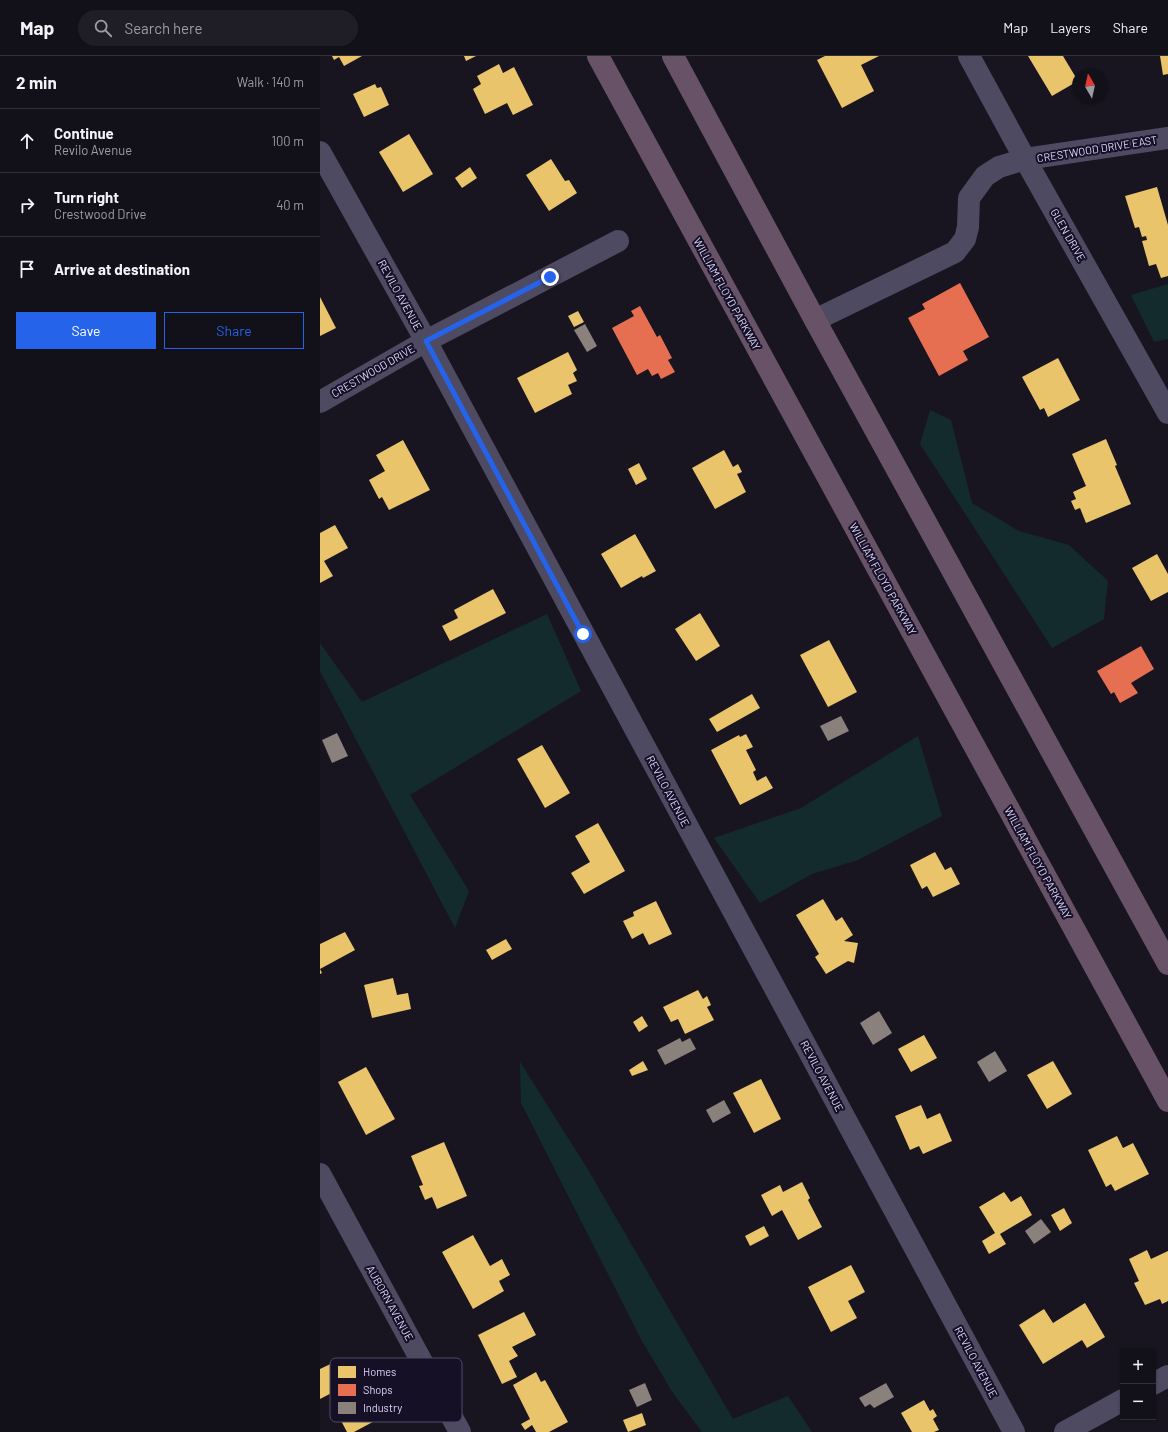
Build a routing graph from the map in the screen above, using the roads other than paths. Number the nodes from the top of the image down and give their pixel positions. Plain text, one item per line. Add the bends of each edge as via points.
1 (598, 56) edge
2 (673, 56) edge
3 (969, 56) edge
4 (1168, 138) edge
5 (320, 152) edge
6 (1025, 159) junction
7 (618, 241) dead end
8 (815, 320) junction
9 (426, 341) junction
10 (320, 402) edge
11 (1168, 413) edge
12 (1168, 964) edge
13 (1168, 1101) edge
14 (320, 1174) edge
15 (420, 1358) edge
16 (1168, 1376) edge
17 (1156, 1382) edge
18 (1120, 1402) edge
19 (455, 1422) edge
20 (460, 1432) edge
21 (1014, 1432) edge
22 (1065, 1432) edge

1 - 13 highway, WILLIAM FLOYD PARKWAY
2 - 8 highway
3 - 6 street, GLEN DRIVE
4 - 6 street, CRESTWOOD DRIVE EAST
5 - 9 street, REVILO AVENUE
6 - 8 street, CRESTWOOD DRIVE EAST via 999,167 981,181 969,198 965,239 954,252
6 - 11 street, GLEN DRIVE
7 - 9 street, CRESTWOOD DRIVE
8 - 12 highway
9 - 10 street, CRESTWOOD DRIVE
9 - 21 street, REVILO AVENUE
14 - 15 street, AUBORN AVENUE
16 - 17 street
18 - 22 street
19 - 20 street, AUBORN AVENUE

